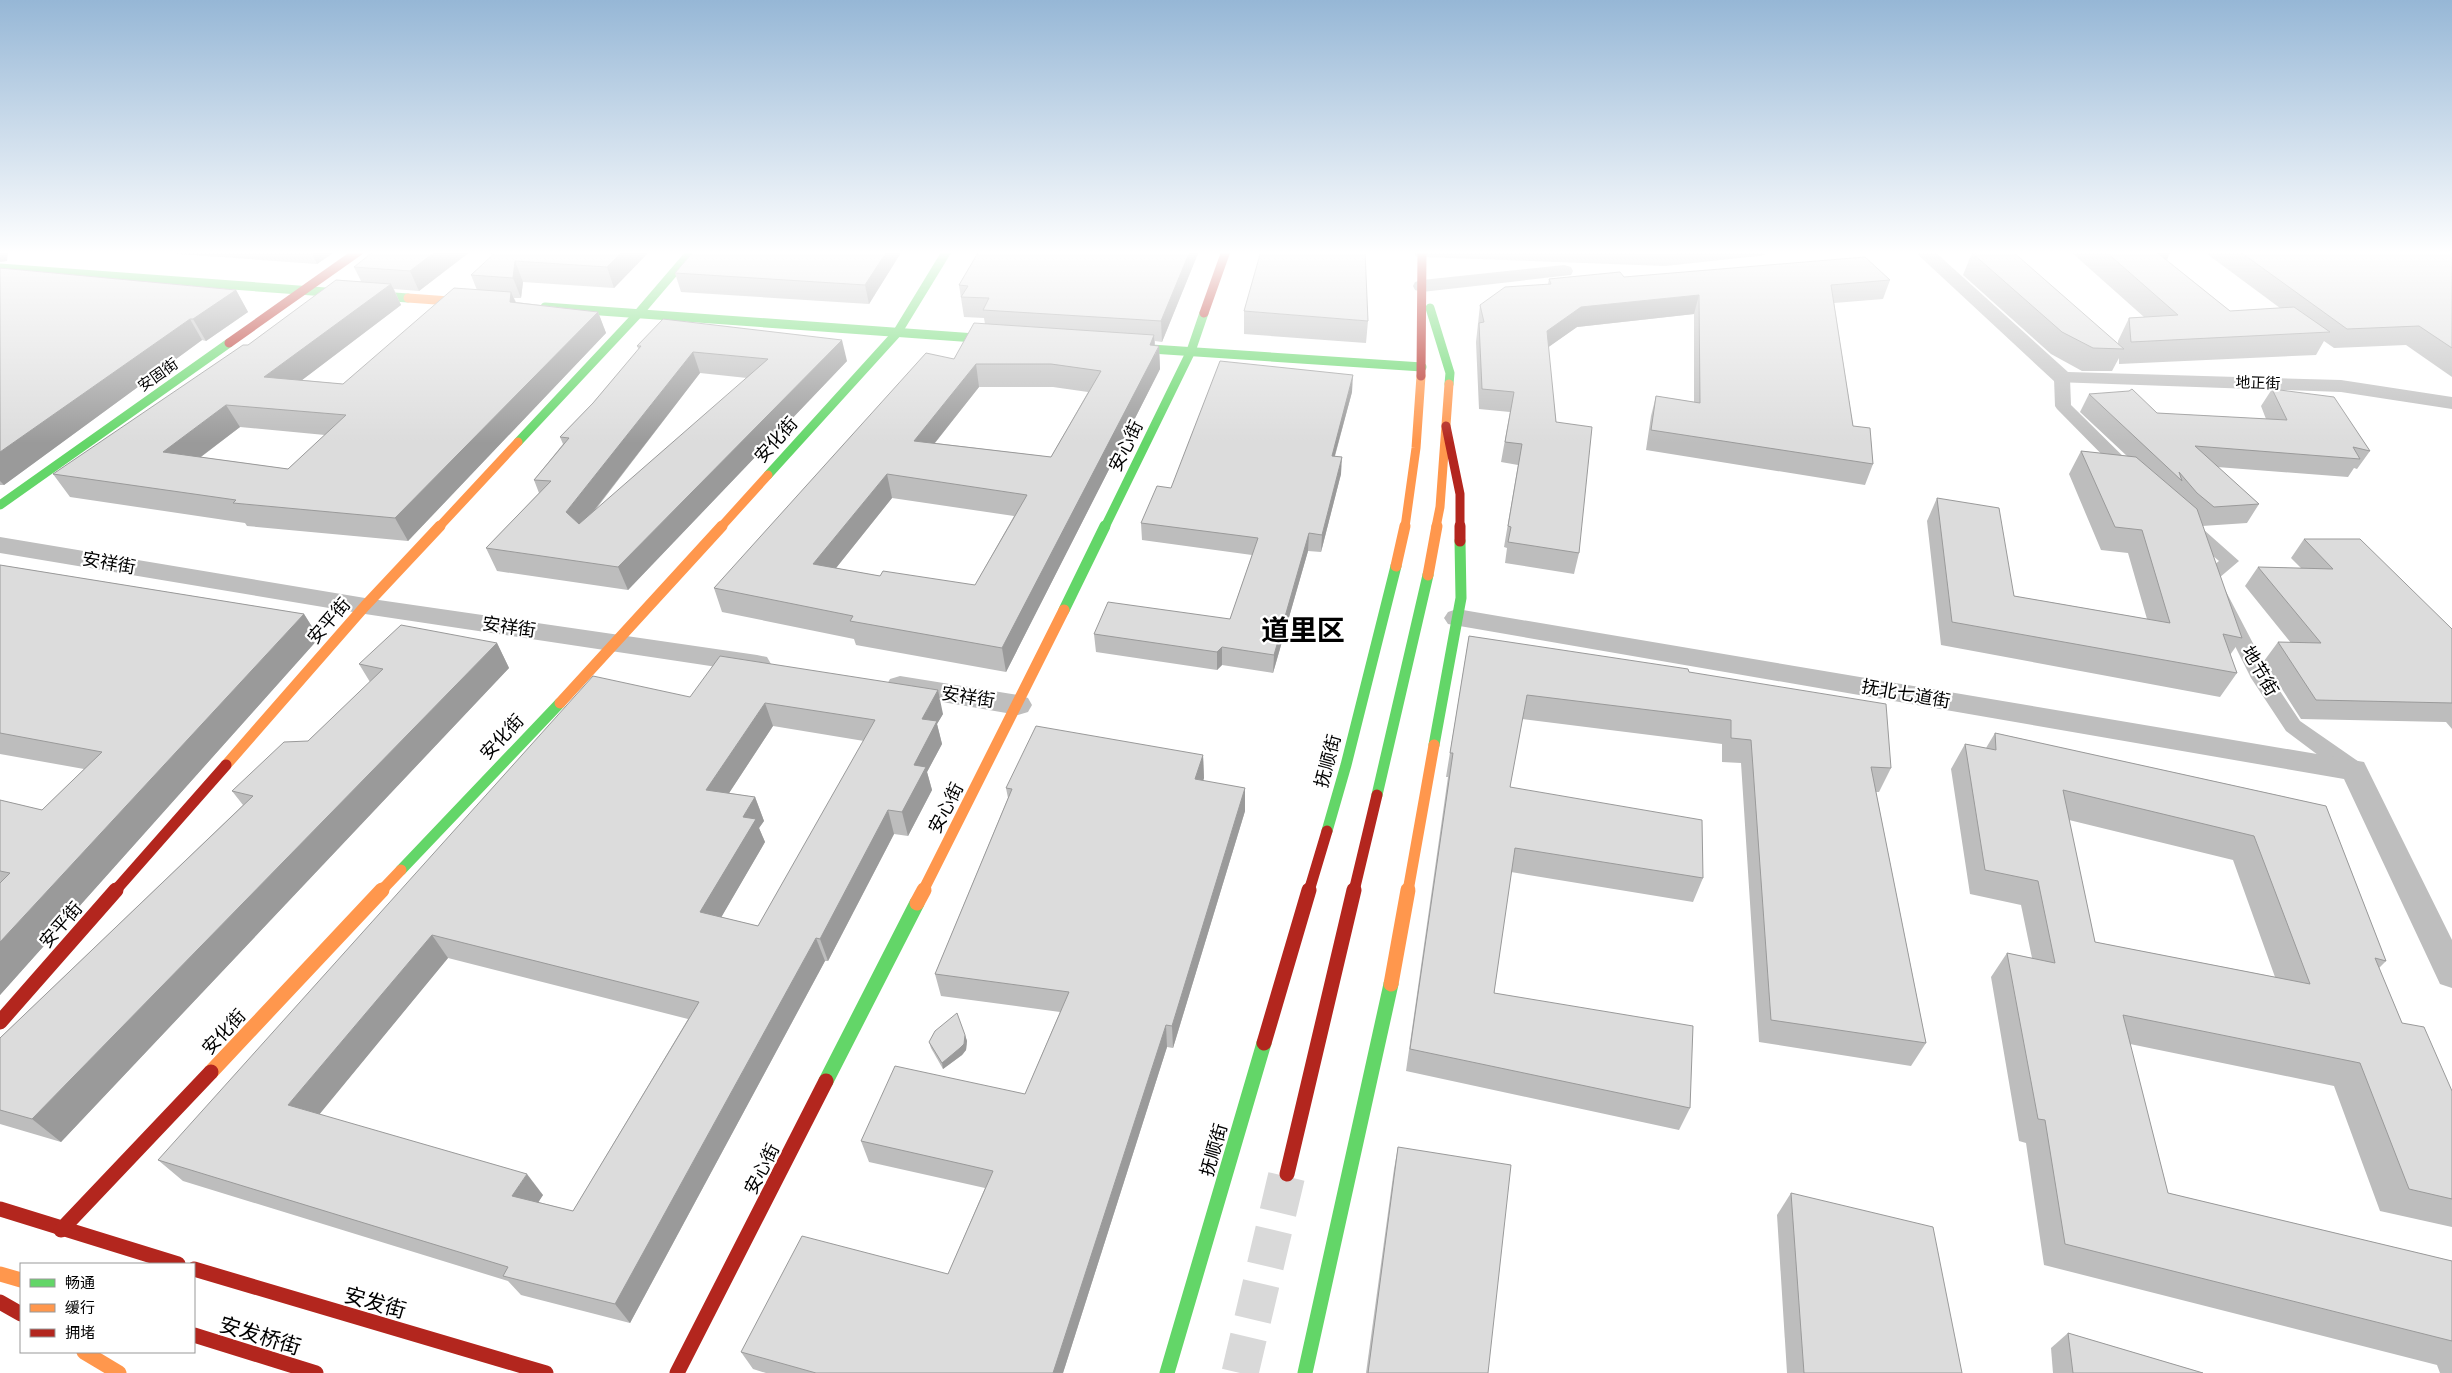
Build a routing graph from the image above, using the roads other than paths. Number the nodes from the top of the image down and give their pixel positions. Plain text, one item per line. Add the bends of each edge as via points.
1 (269, 315) edge
2 (637, 315) edge
3 (653, 315) edge
4 (908, 315) edge
5 (1204, 315) edge
6 (1422, 315) edge
7 (1431, 315) edge
8 (1993, 315) edge
9 (897, 333) junction
10 (1015, 340) edge
11 (1113, 346) edge
12 (1191, 351) junction
13 (1422, 367) junction
14 (2062, 378) junction
15 (2452, 403) edge
16 (1446, 426) junction
17 (2142, 486) edge
18 (0, 505) edge
19 (2178, 517) edge
20 (0, 545) edge
21 (364, 606) junction
22 (1457, 618) junction
23 (617, 642) junction
24 (783, 668) edge
25 (881, 683) edge
26 (1018, 705) junction
27 (2354, 770) junction
28 (2452, 974) edge
29 (0, 1022) edge
30 (1288, 1174) tunnel mouth
31 (0, 1209) edge
32 (61, 1230) junction
33 (175, 1263) edge
34 (195, 1269) edge
35 (0, 1274) edge
36 (20, 1280) edge
37 (0, 1302) edge
38 (20, 1313) edge
39 (195, 1335) edge
40 (86, 1353) edge
41 (119, 1373) edge
42 (316, 1373) edge
43 (546, 1373) edge
44 (677, 1373) edge
45 (1166, 1373) edge
46 (1305, 1373) edge

1 - 18 main road, 安固街
2 - 21 main road, 安平街
3 - 9 main road
4 - 9 main road, 安化街
5 - 12 main road, 安心街
6 - 13 main road, 抚顺街
7 - 16 main road via 1450,373
8 - 14 street
9 - 10 main road
9 - 23 main road, 安化街
11 - 12 main road
12 - 13 main road
12 - 26 main road, 安心街
13 - 45 main road, 抚顺街 via 1418,435 1404,536 1382,627 1346,765
14 - 15 street, 地正街 via 2341,386
14 - 17 lane via 2063,406
16 - 22 main road via 1460,494 1461,598
16 - 30 main road via 1440,507 1423,603
19 - 27 lane, 地节街 via 2230,561 2209,576 2261,678 2293,726
20 - 21 street, 安祥街
21 - 23 street, 安祥街
21 - 29 main road, 安平街
22 - 27 street, 抚北七道街
22 - 46 main road via 1392,980
23 - 24 street, 安祥街
23 - 32 main road, 安化街
25 - 26 street, 安祥街
26 - 44 main road, 安心街
27 - 28 street, 地节街
31 - 32 main road
32 - 33 main road
34 - 43 main road, 安发街
35 - 36 main road
37 - 38 main road
39 - 42 main road, 安发桥街
40 - 41 main road

